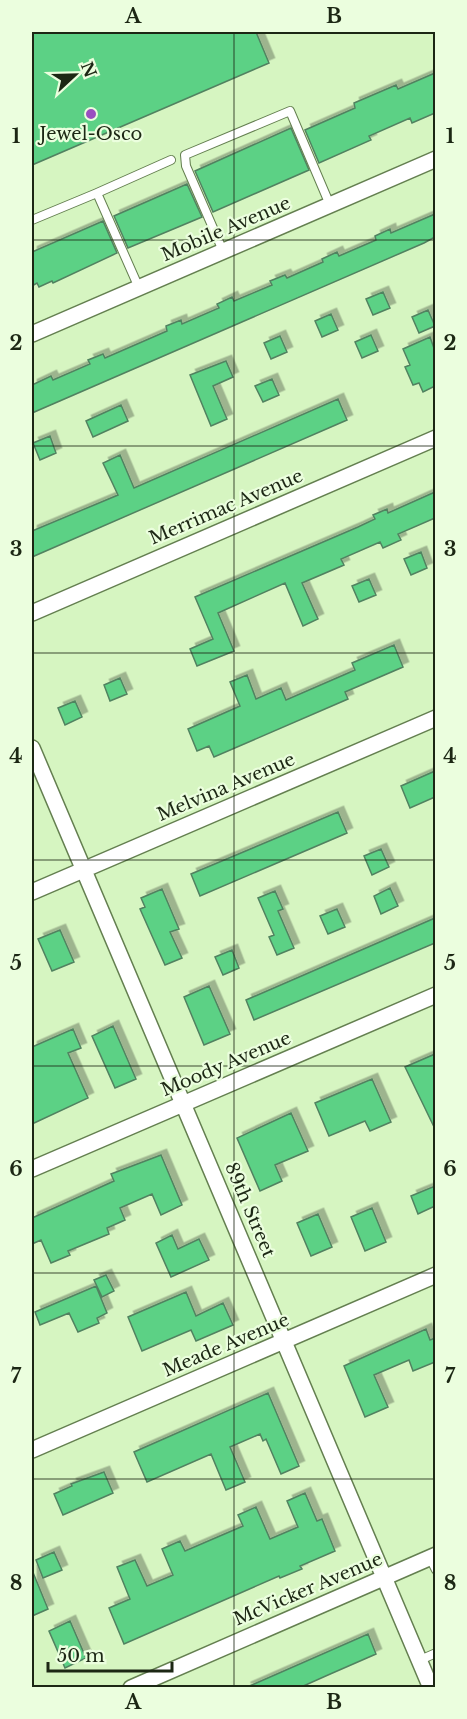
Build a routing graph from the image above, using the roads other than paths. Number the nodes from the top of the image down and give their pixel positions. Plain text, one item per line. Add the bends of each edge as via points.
1 (435, 159) edge
2 (171, 160) dead end
3 (97, 193) junction
4 (330, 205) junction
5 (32, 220) edge
6 (223, 251) junction
7 (139, 288) junction
8 (32, 334) edge
9 (435, 438) edge
10 (32, 613) edge
11 (435, 718) edge
12 (32, 748) edge
13 (83, 870) junction
14 (32, 892) edge
15 (435, 995) edge
16 (184, 1103) junction
17 (32, 1169) edge
18 (435, 1275) edge
19 (284, 1340) junction
20 (32, 1450) edge
21 (434, 1561) edge
22 (386, 1577) junction
23 (435, 1653) edge
24 (420, 1660) junction
25 (130, 1688) edge
26 (431, 1688) edge

1 - 4 street, Mobile Avenue
2 - 3 lane
3 - 5 lane
3 - 7 lane
4 - 6 street, Mobile Avenue
4 - 6 lane via 290,111 185,155 186,166
6 - 7 street, Mobile Avenue
7 - 8 street, Mobile Avenue
9 - 10 street, Merrimac Avenue
11 - 13 street, Melvina Avenue
12 - 13 street, 89th Street
13 - 14 street, Melvina Avenue
13 - 16 street, 89th Street
15 - 16 street, Moody Avenue
16 - 17 street, Moody Avenue
16 - 19 street, 89th Street
18 - 19 street, Meade Avenue
19 - 20 street, Meade Avenue
19 - 22 street, 89th Street
21 - 22 street, McVicker Avenue
22 - 24 street, 89th Street
22 - 25 street, McVicker Avenue
23 - 24 lane
24 - 26 street, 89th Street

